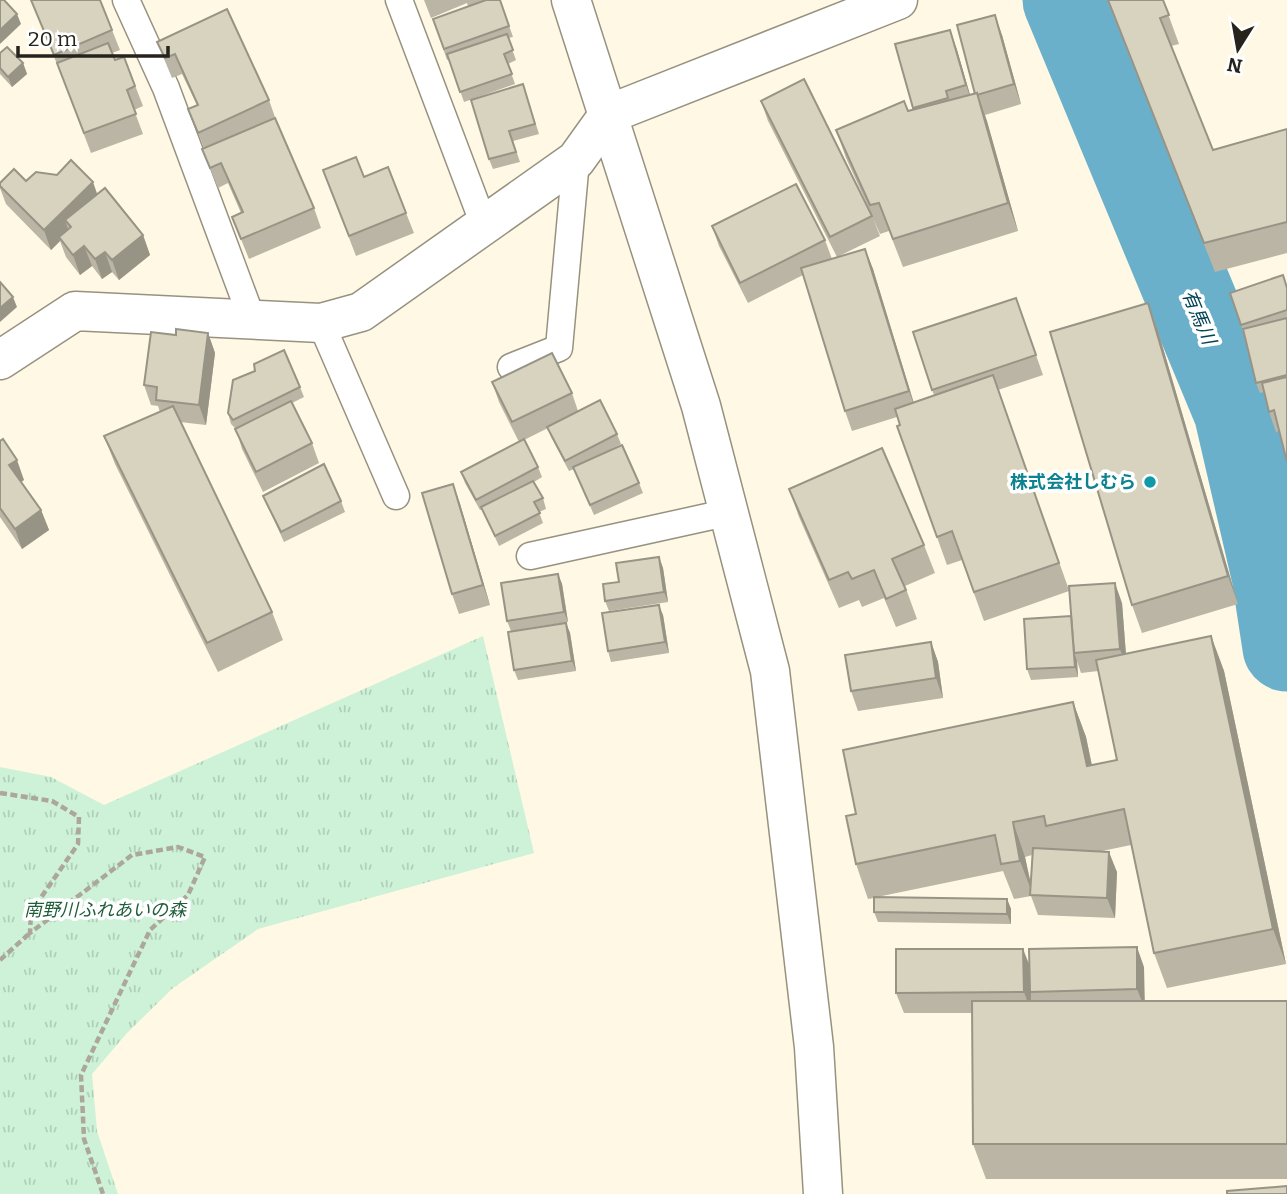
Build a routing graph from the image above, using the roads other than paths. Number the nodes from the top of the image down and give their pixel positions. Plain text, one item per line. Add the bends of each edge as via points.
1 (126, 0) edge
2 (399, 0) edge
3 (571, 0) edge
4 (892, 1) edge
5 (609, 114) junction
6 (576, 160) junction
7 (484, 225) junction
8 (252, 319) junction
9 (321, 323) junction
10 (0, 360) edge
11 (511, 367) dead end
12 (396, 496) dead end
13 (730, 512) junction
14 (530, 556) dead end
15 (823, 1194) edge

1 - 8 lane via 166,88
2 - 7 lane
3 - 5 street
4 - 5 street
5 - 6 street
5 - 13 street
6 - 7 street
6 - 11 lane via 559,348
7 - 9 street via 361,312
8 - 9 street
8 - 10 street via 75,311
9 - 12 lane
13 - 14 lane
13 - 15 street via 769,670 814,1047

